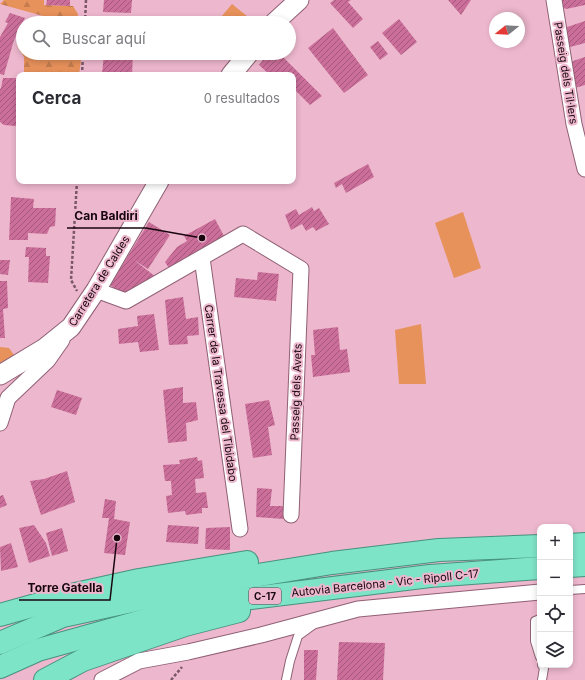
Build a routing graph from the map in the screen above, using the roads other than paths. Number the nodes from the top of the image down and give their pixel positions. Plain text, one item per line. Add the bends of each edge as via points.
1 (299, 0) edge
2 (554, 0) edge
3 (282, 16) edge
4 (243, 60) edge
5 (233, 72) edge
6 (585, 169) edge
7 (157, 184) edge
8 (202, 258) junction
9 (96, 290) junction
10 (71, 327) junction
11 (0, 376) edge
12 (0, 383) edge
13 (8, 398) junction
14 (0, 423) edge
15 (291, 515) dead end
16 (240, 529) dead end
17 (585, 544) edge
18 (573, 545) edge
19 (537, 546) edge
20 (439, 550) junction
21 (585, 565) edge
22 (573, 566) edge
23 (537, 568) edge
24 (430, 576) junction
25 (585, 589) edge
26 (573, 590) edge
27 (537, 592) edge
28 (0, 614) edge
29 (320, 620) junction
30 (537, 620) edge
31 (0, 643) edge
32 (537, 647) edge
33 (0, 667) edge
34 (544, 668) edge
35 (45, 680) edge
36 (102, 680) edge
37 (286, 680) edge
38 (542, 680) edge

1 - 3 street
2 - 6 street, Passeig dels Til·lers via 574,124
4 - 5 street
7 - 9 street, Carretera de Caldes
8 - 9 street via 126,301
8 - 15 street, Passeig dels Avets via 243,234 301,269
8 - 16 street, Carrer de la Travessa del Tibidabo
9 - 10 street, Carretera de Caldes
10 - 11 street, Carretera de Caldes via 45,348
10 - 13 street via 48,360
12 - 13 street via 5,388
13 - 14 street
17 - 18 highway
19 - 20 highway, Autovia Barcelona - Vic - Ripoll C-17 / C-17
20 - 28 highway via 358,549 243,562 131,582
20 - 31 highway, Autovia Barcelona - Vic - Ripoll C-17 / C-17 via 332,563 228,580 63,616
21 - 22 highway
23 - 24 highway, Autovia Barcelona - Vic - Ripoll C-17 / C-17
24 - 33 highway, Autovia Barcelona - Vic - Ripoll C-17 / C-17 via 203,604 38,650
24 - 35 highway via 278,600 185,625 83,660
25 - 26 lane
27 - 29 street via 358,610
29 - 36 street via 139,661
29 - 37 lane via 298,636
30 - 32 lane
34 - 38 lane

